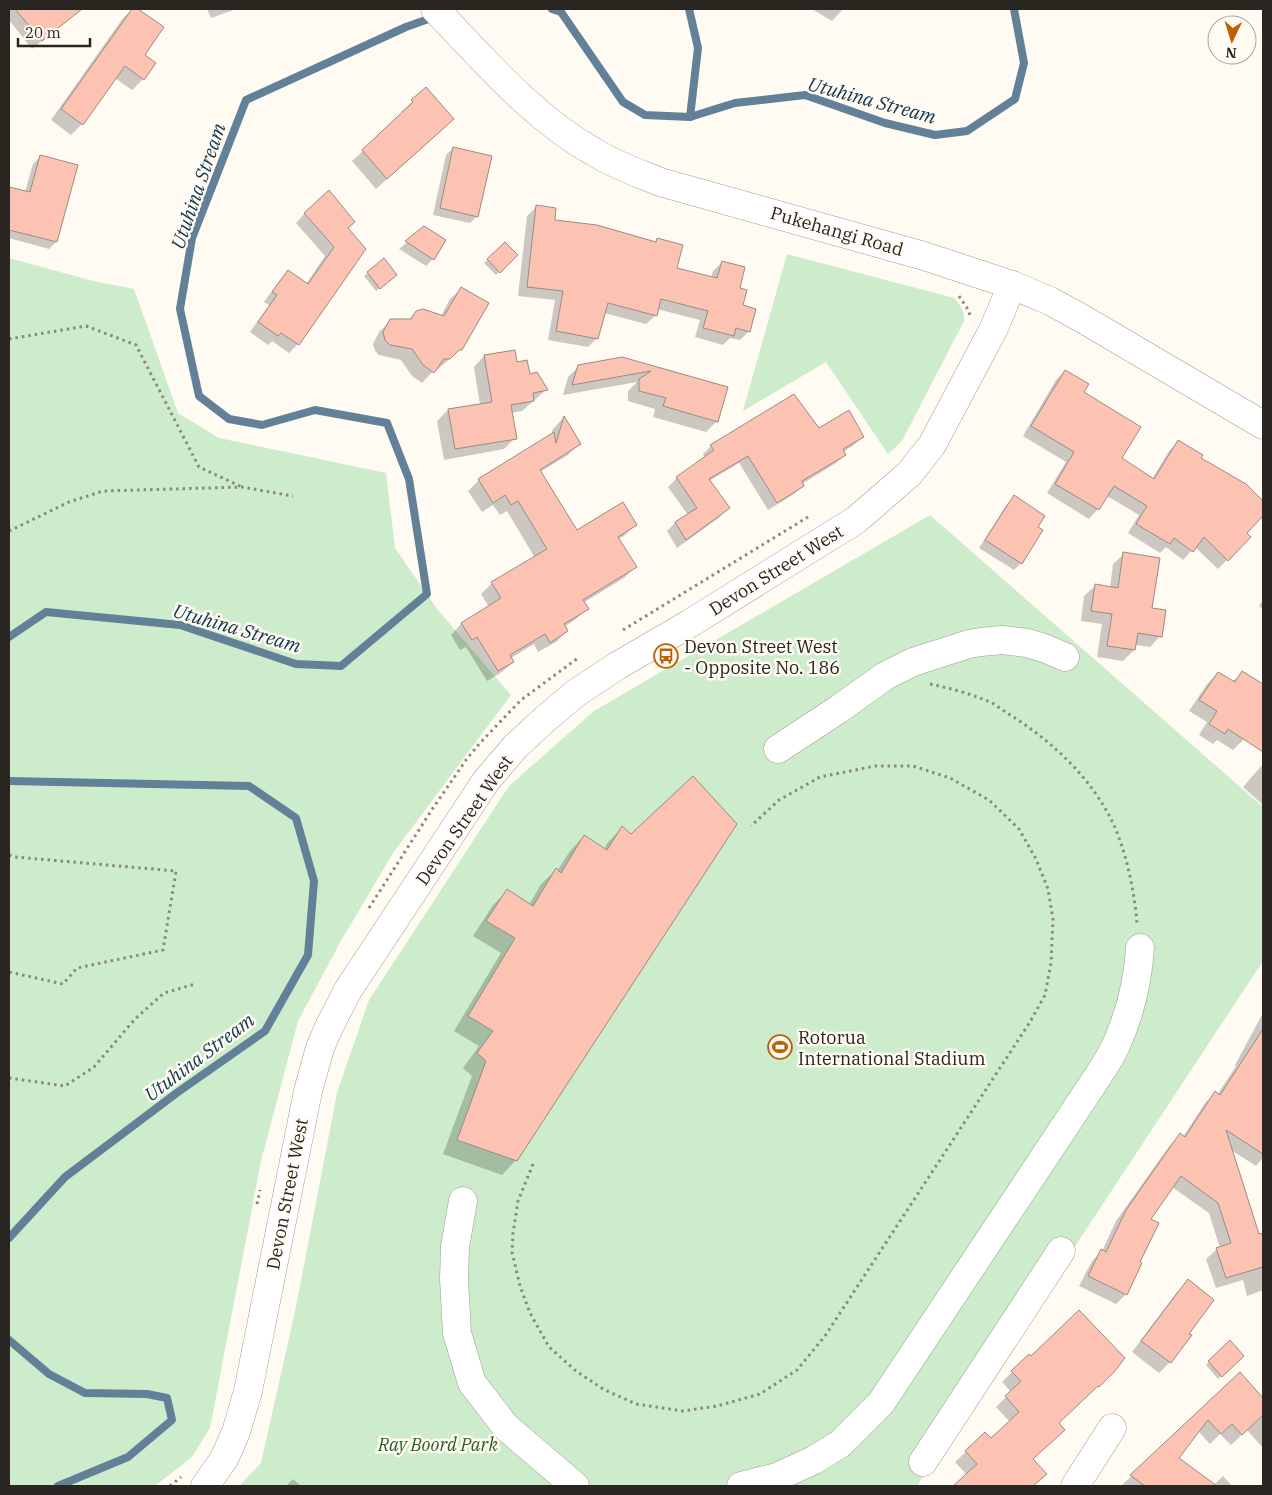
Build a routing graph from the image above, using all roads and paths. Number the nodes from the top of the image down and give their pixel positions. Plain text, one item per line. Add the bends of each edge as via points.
1 (435, 9) edge
2 (1012, 285) junction
3 (9, 339) edge
4 (1263, 425) edge
5 (242, 487) junction
6 (292, 496) dead end
7 (9, 530) edge
8 (1065, 657) dead end
9 (928, 684) dead end
10 (778, 749) dead end
11 (751, 826) dead end
12 (9, 855) edge
13 (1140, 948) joint
14 (9, 972) edge
15 (195, 984) dead end
16 (9, 1078) edge
17 (533, 1164) dead end
18 (463, 1201) dead end
19 (1061, 1250) dead end
20 (1112, 1428) dead end
21 (923, 1462) dead end
22 (205, 1486) edge
23 (575, 1486) edge
24 (741, 1486) edge
25 (1075, 1486) edge

1 - 2 main road, Pukehangi Road via 540,115 588,149 624,168 660,182 924,256
2 - 4 main road, Pukehangi Road via 1083,319
2 - 22 main road, Devon Street West via 994,328 932,445 910,474 856,520 576,693 515,747 486,781 348,990 320,1048 306,1099 248,1391 224,1459
3 - 5 path via 86,326 136,345 199,467
5 - 6 path
5 - 7 path via 103,491 69,502
8 - 10 main road via 1027,643 1002,640 969,644 913,662 885,676
9 - 13 path via 987,700 1044,738 1074,766 1113,823 1125,854
11 - 17 path via 779,800 820,777 875,766 913,766 950,778 989,800 1019,829 1048,889 1053,919 1051,963 1045,995 1030,1022 825,1336 797,1370 760,1394 717,1406 682,1411 636,1404 603,1389 549,1347 530,1313 512,1252 518,1200
12 - 14 path via 176,871 163,950 77,968 63,984
13 - 24 main road via 1132,999 1116,1046 881,1403 840,1444 814,1460 777,1477
15 - 16 path via 164,993 135,1019 94,1067 65,1086
18 - 23 main road via 455,1247 454,1279 457,1333 472,1383 506,1427
19 - 21 main road
20 - 25 main road

